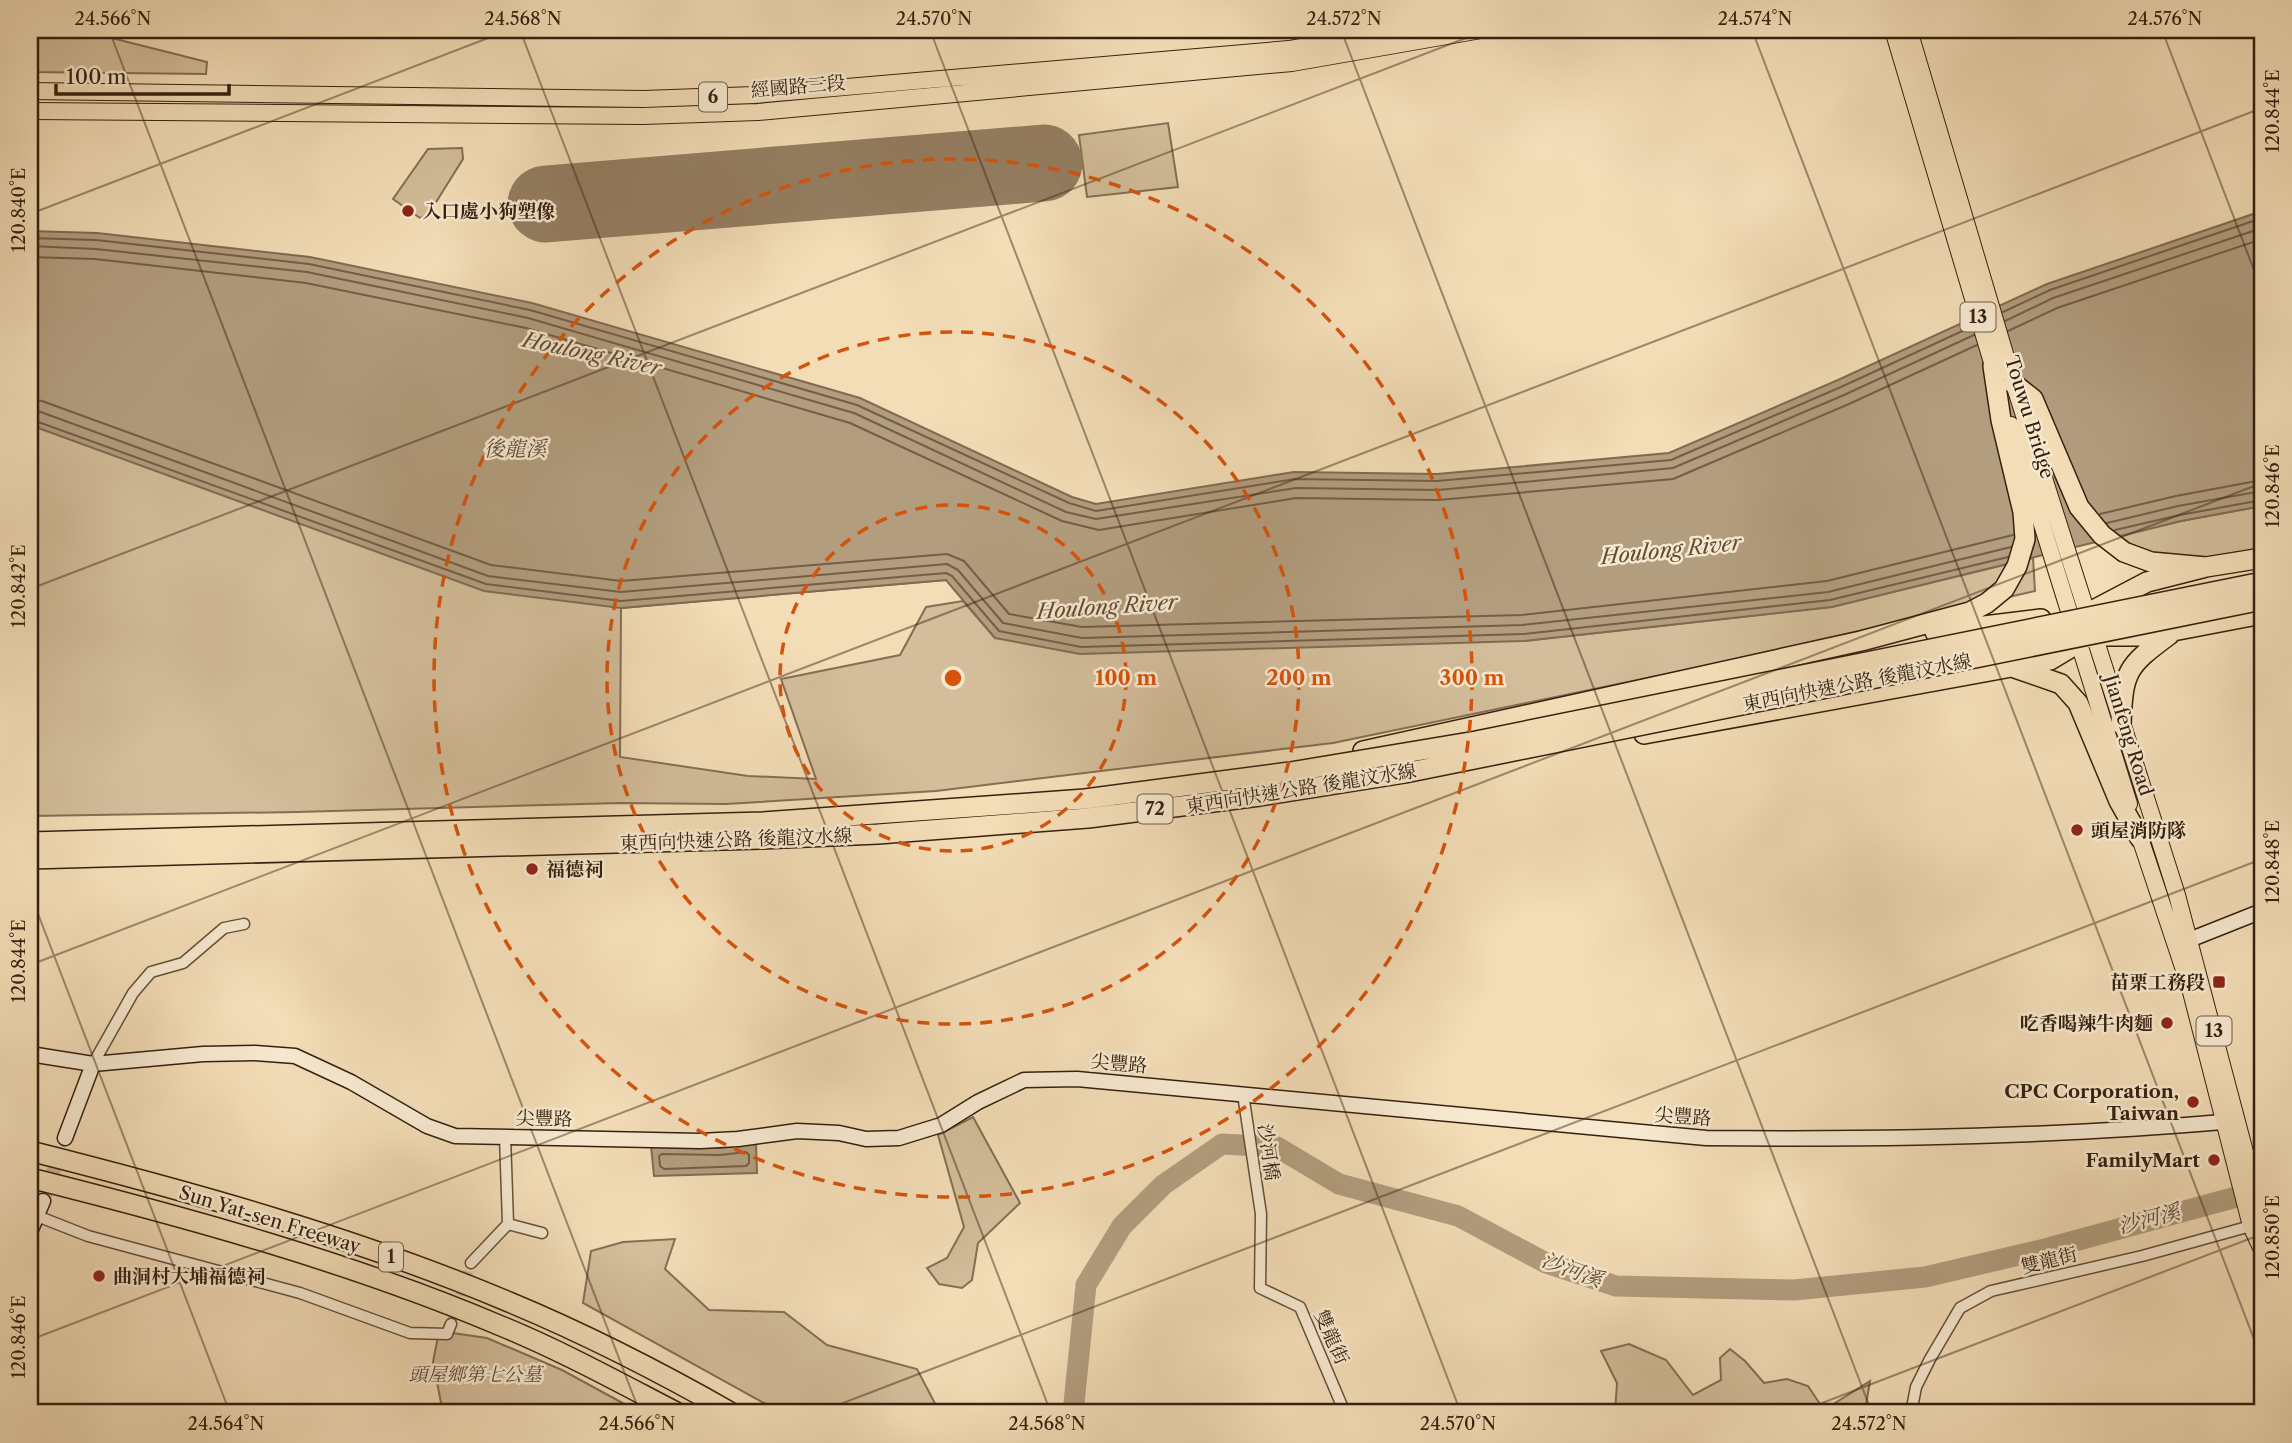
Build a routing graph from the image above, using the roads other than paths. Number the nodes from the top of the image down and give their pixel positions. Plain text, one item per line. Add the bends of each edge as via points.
1 (1392, 30) edge
2 (1481, 30) edge
3 (1893, 30) edge
4 (1909, 30) edge
5 (30, 91) edge
6 (30, 111) edge
7 (1993, 366) junction
8 (2014, 384) junction
9 (2262, 558) edge
10 (2206, 567) junction
11 (2262, 582) edge
12 (2262, 600) edge
13 (2076, 608) junction
14 (2262, 614) edge
15 (2173, 632) junction
16 (2085, 639) junction
17 (1861, 641) junction
18 (2011, 667) junction
19 (2121, 723) junction
20 (1290, 772) junction
21 (1405, 773) junction
22 (2140, 838) junction
23 (30, 842) edge
24 (30, 859) edge
25 (2262, 911) edge
26 (244, 924) dead end
27 (2183, 943) junction
28 (30, 1054) edge
29 (93, 1064) junction
30 (1243, 1094) junction
31 (2231, 1121) junction
32 (505, 1136) junction
33 (65, 1138) tunnel mouth
34 (30, 1151) edge
35 (30, 1178) edge
36 (43, 1201) tunnel mouth
37 (1261, 1214) joint
38 (37, 1216) junction
39 (2259, 1222) edge
40 (508, 1224) junction
41 (30, 1232) edge
42 (542, 1233) dead end
43 (2262, 1250) edge
44 (471, 1264) tunnel mouth
45 (451, 1324) dead end
46 (678, 1413) edge
47 (732, 1413) edge
48 (1345, 1413) edge
49 (1911, 1413) edge

1 - 5 main road, 經國路三段 / 6 via 1289,49 754,95 644,99
2 - 6 main road, 經國路三段 / 6 via 1292,63 758,112 643,116
3 - 7 main road, Touwu Bridge / 13
4 - 8 main road, Touwu Bridge / 13
7 - 13 main road, Touwu Bridge / 13
7 - 17 highway via 2023,512 2025,539 2017,566 2004,589 1970,612
8 - 10 highway via 2033,399 2079,508 2102,534 2124,552 2151,562
8 - 13 main road, Touwu Bridge / 13
9 - 10 highway
10 - 13 highway
11 - 20 highway, 東西向快速公路 後龍汶水線 / 72, bridge via 1490,738
12 - 21 highway, 東西向快速公路 後龍汶水線 / 72, bridge
13 - 16 main road, Jianfeng Road / 13
13 - 17 highway via 2004,623
14 - 15 highway
15 - 16 highway
15 - 19 highway via 2134,664 2122,689
16 - 18 highway via 2050,660
16 - 19 main road, Jianfeng Road / 13
16 - 22 main road, Jianfeng Road / 13
17 - 20 highway, bridge via 1345,755
18 - 21 highway via 1451,771
18 - 22 highway via 2061,684 2078,703
19 - 27 main road, Jianfeng Road / 13
20 - 23 highway, 東西向快速公路 後龍汶水線 / 72, bridge via 1085,799 763,822
21 - 24 highway, 東西向快速公路 後龍汶水線 / 72, bridge via 1088,818 878,834
22 - 27 main road, Jianfeng Road / 13
25 - 27 street
26 - 29 street via 224,928 183,963 151,972 133,993
27 - 31 main road, Jianfeng Road / 13
28 - 29 street, 尖豐路
29 - 32 street, 尖豐路 via 216,1054 295,1056 427,1126 455,1136
29 - 33 street
30 - 31 street, 尖豐路 via 1706,1138 1976,1135
30 - 32 street, 尖豐路 via 1077,1079 1024,1080 941,1125 899,1138 797,1131 700,1141
30 - 37 street, 沙河橋
31 - 39 main road, Jianfeng Road / 13
32 - 40 street
34 - 47 highway, Sun Yat-sen Freeway / 1 via 263,1215 443,1276 599,1343
35 - 46 highway, Sun Yat-sen Freeway / 1 via 255,1240 436,1300 503,1326
36 - 38 street
37 - 48 street, 雙龍街 via 1260,1289 1300,1307
38 - 41 street
38 - 45 street via 88,1236 300,1293 410,1334 447,1335
39 - 43 main road, 13
39 - 49 street, 雙龍街 via 2142,1256 1991,1291 1960,1308 1916,1387
40 - 42 street
40 - 44 street

